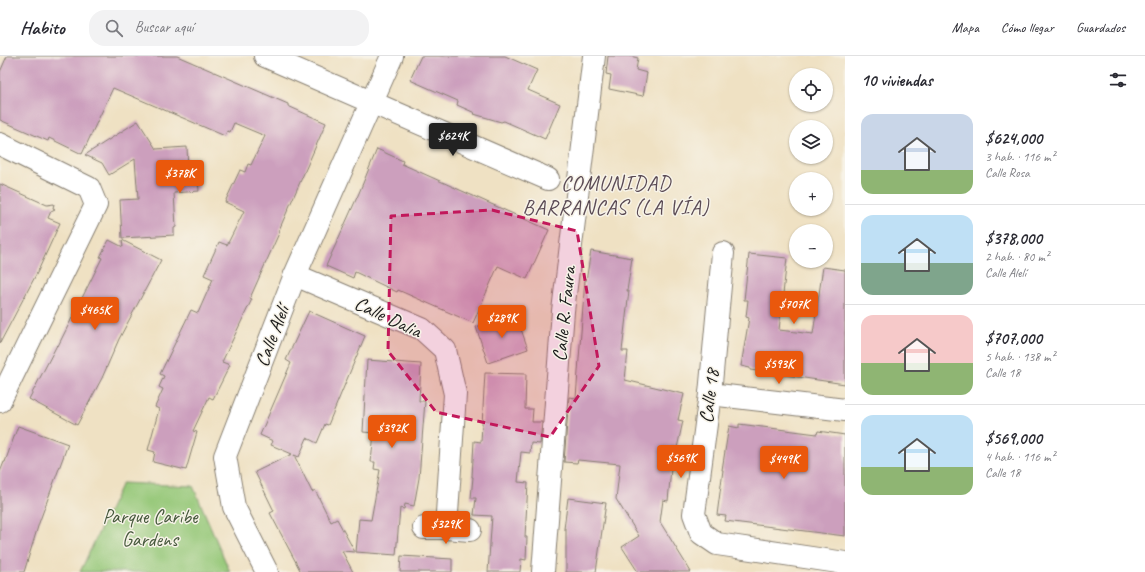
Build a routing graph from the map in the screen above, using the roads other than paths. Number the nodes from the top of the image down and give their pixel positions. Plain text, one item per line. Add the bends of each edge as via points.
1 (265, 56) edge
2 (392, 56) edge
3 (594, 56) edge
4 (371, 103) junction
5 (0, 144) edge
6 (548, 179) dead end
7 (723, 252) dead end
8 (295, 275) junction
9 (710, 394) junction
10 (0, 401) edge
11 (845, 410) edge
12 (424, 528) dead end
13 (446, 528) junction
14 (470, 530) dead end
15 (845, 563) edge
16 (268, 572) edge
17 (543, 572) edge

1 - 4 street
2 - 4 street, Calle Alelí
3 - 17 street, Calle R. Faura via 563,310
4 - 6 street
4 - 8 street, Calle Alelí
5 - 10 street via 89,188 96,205
7 - 9 street, Calle 18
8 - 13 street, Calle Dalia via 422,329 445,350 455,394
8 - 16 street, Calle Alelí via 225,456 234,507
9 - 11 street
9 - 15 street, Calle 18 via 694,514 701,533 717,544
12 - 13 street
13 - 14 street

